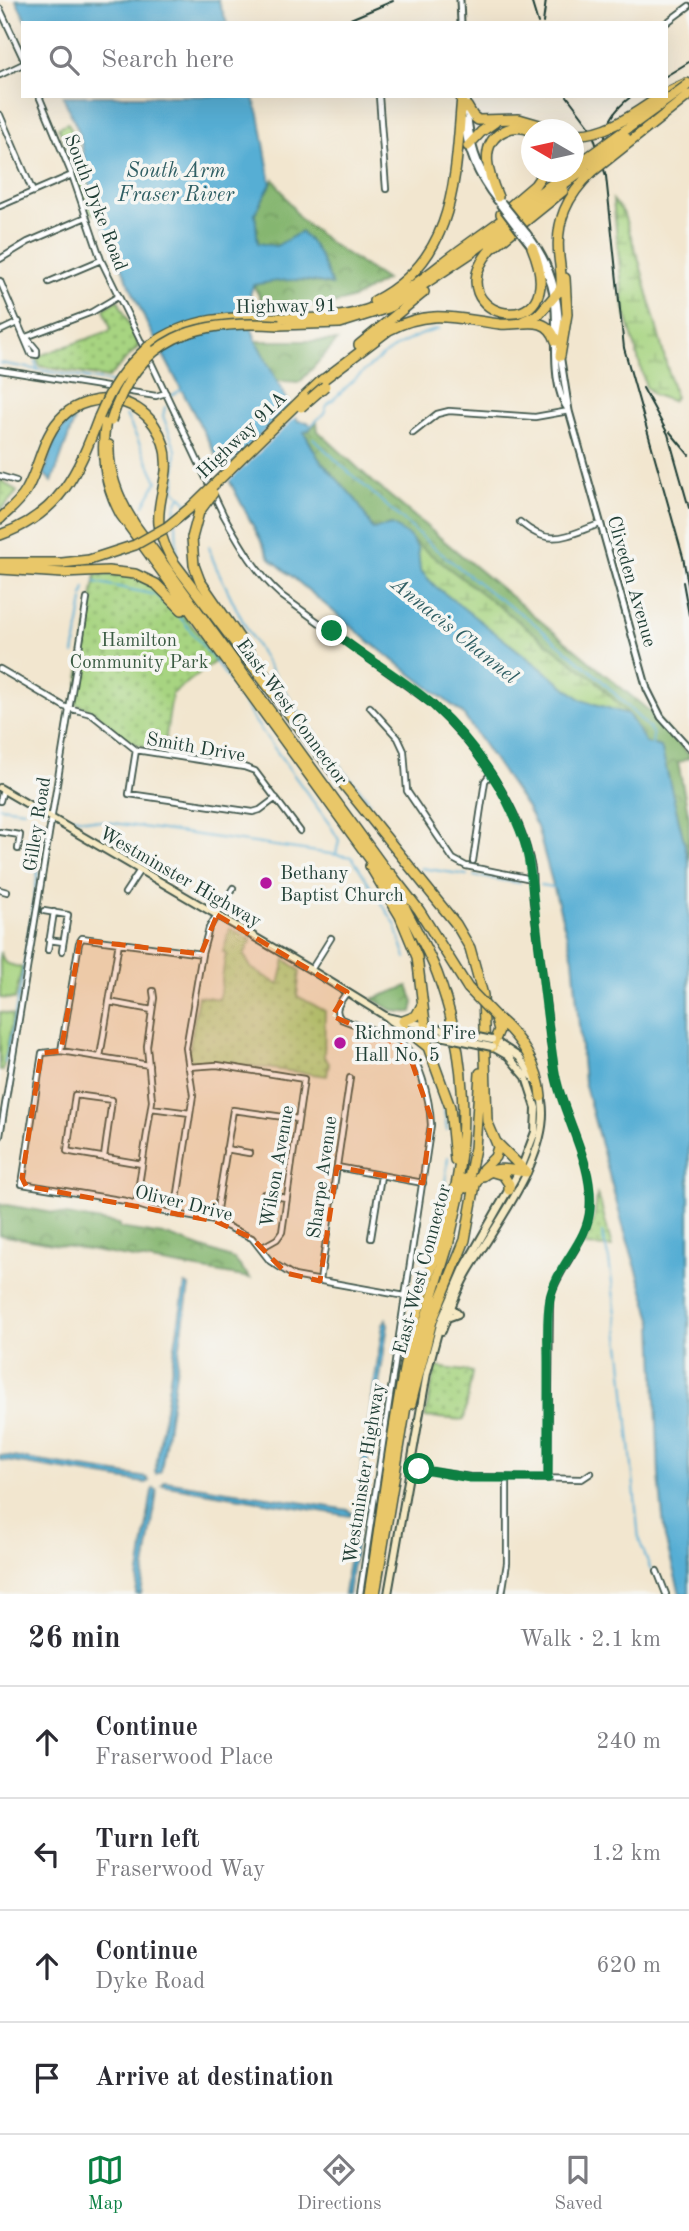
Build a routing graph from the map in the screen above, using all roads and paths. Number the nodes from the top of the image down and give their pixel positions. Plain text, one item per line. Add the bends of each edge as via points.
1 (460, 0) edge
2 (689, 6) edge
3 (0, 9) edge
4 (461, 21) edge
5 (668, 22) edge
6 (21, 54) edge
7 (21, 65) edge
8 (0, 75) edge
9 (689, 83) edge
10 (668, 92) edge
11 (689, 94) edge
12 (40, 98) edge
13 (379, 98) edge
14 (659, 98) edge
15 (464, 99) edge
16 (0, 115) edge
17 (522, 119) edge
18 (500, 120) junction
19 (521, 129) edge
20 (584, 133) edge
21 (469, 144) junction
22 (591, 164) junction
23 (584, 166) edge
24 (72, 176) junction
25 (537, 182) edge
26 (555, 182) edge
27 (386, 189) dead end
28 (33, 192) junction
29 (500, 201) junction
30 (0, 206) edge
31 (86, 218) junction
32 (560, 221) junction
33 (525, 234) junction
34 (532, 247) junction
35 (471, 253) junction
36 (0, 259) edge
37 (101, 260) junction
38 (441, 264) junction
39 (0, 281) edge
40 (49, 282) dead end
41 (555, 295) junction
42 (120, 296) junction
43 (338, 316) junction
44 (280, 321) junction
45 (19, 322) junction
46 (515, 323) junction
47 (0, 331) edge
48 (556, 341) junction
49 (560, 356) junction
50 (0, 370) edge
51 (322, 384) junction
52 (166, 393) junction
53 (569, 411) junction
54 (105, 419) junction
55 (413, 433) dead end
56 (0, 476) edge
57 (16, 481) dead end
58 (0, 519) edge
59 (520, 522) dead end
60 (600, 524) junction
61 (0, 535) edge
62 (148, 543) joint
63 (0, 562) edge
64 (0, 569) edge
65 (87, 599) dead end
66 (0, 669) edge
67 (239, 679) junction
68 (370, 707) dead end
69 (69, 708) junction
70 (294, 721) junction
71 (689, 748) edge
72 (136, 750) junction
73 (491, 773) junction
74 (1, 789) edge
75 (276, 798) junction
76 (0, 801) edge
77 (51, 818) junction
78 (300, 831) dead end
79 (0, 832) edge
80 (362, 848) junction
81 (18, 849) dead end
82 (473, 861) dead end
83 (381, 862) junction
84 (140, 870) junction
85 (532, 879) junction
86 (233, 888) dead end
87 (0, 890) edge
88 (7, 892) dead end
89 (125, 894) dead end
90 (44, 911) dead end
91 (54, 912) junction
92 (217, 915) junction
93 (331, 938) dead end
94 (49, 940) junction
95 (63, 942) junction
96 (119, 942) junction
97 (48, 950) dead end
98 (62, 951) dead end
99 (202, 954) junction
100 (311, 970) junction
101 (480, 980) junction
102 (153, 990) dead end
103 (346, 992) junction
104 (109, 1002) junction
105 (423, 1003) junction
106 (152, 1010) junction
107 (496, 1017) junction
108 (403, 1024) junction
109 (426, 1030) junction
110 (493, 1043) junction
111 (428, 1047) junction
112 (61, 1051) junction
113 (100, 1057) junction
114 (149, 1065) junction
115 (188, 1067) junction
116 (350, 1078) dead end
117 (541, 1097) junction
118 (151, 1108) junction
119 (190, 1113) junction
120 (298, 1119) junction
121 (0, 1136) edge
122 (496, 1142) junction
123 (226, 1149) junction
124 (249, 1153) dead end
125 (104, 1157) junction
126 (142, 1164) junction
127 (337, 1167) junction
128 (522, 1170) junction
129 (488, 1171) junction
130 (381, 1176) junction
131 (423, 1182) junction
132 (475, 1185) junction
133 (456, 1188) junction
134 (509, 1190) junction
135 (264, 1194) dead end
136 (286, 1198) junction
137 (136, 1204) junction
138 (175, 1213) junction
139 (215, 1221) junction
140 (371, 1238) dead end
141 (448, 1246) junction
142 (261, 1248) junction
143 (320, 1281) junction
144 (405, 1296) junction
145 (426, 1382) junction
146 (396, 1463) junction
147 (409, 1468) junction
148 (591, 1473) dead end
149 (508, 1478) junction
150 (548, 1478) junction
151 (657, 1571) dead end
152 (360, 1594) edge
153 (369, 1594) edge
154 (375, 1594) edge
155 (388, 1594) edge
156 (502, 1594) edge
157 (666, 1594) edge

1 - 4 street
2 - 5 street
3 - 6 street
7 - 8 street
9 - 10 highway, bridge
9 - 22 highway, Highway 91, bridge
11 - 22 highway, bridge
12 - 24 street, South Dyke Road
13 - 27 street
14 - 20 highway, bridge via 609,127
15 - 18 highway via 478,120
15 - 21 street, Cliveden Avenue
15 - 21 street, Cliveden Avenue
15 - 43 highway via 446,219 436,243 396,288
16 - 28 street
17 - 18 highway
18 - 21 highway
19 - 29 highway via 498,134 488,150 487,163
21 - 29 street, Cliveden Avenue via 481,178
22 - 23 highway, Highway 91
22 - 32 highway
22 - 34 highway via 487,254 475,284 493,309 511,314 535,300 542,280
22 - 35 highway, Highway 91
24 - 28 street
24 - 31 street, South Dyke Road
25 - 38 highway
26 - 38 highway, Highway 91
28 - 30 street
29 - 33 street, Cliveden Avenue, bridge
31 - 36 street
31 - 37 street, South Dyke Road
32 - 41 highway via 561,285
32 - 49 highway via 567,303
33 - 34 street, Cliveden Avenue
33 - 41 street, Cliveden Avenue via 547,263
34 - 41 street, Cliveden Avenue
35 - 44 highway, Highway 91 via 406,298 372,314 328,325
35 - 51 highway, Highway 91A via 366,338
37 - 40 street
37 - 42 street, South Dyke Road
38 - 43 highway, Highway 91 via 386,302
39 - 45 street
41 - 46 highway via 539,314
41 - 48 street, Cliveden Avenue
41 - 49 street, Cliveden Avenue
42 - 45 street via 26,337
42 - 52 street, South Dyke Road
43 - 44 highway, Highway 91
44 - 54 highway, Highway 91, bridge via 206,326 175,338 152,353 132,375
44 - 54 highway, Highway 91, bridge via 241,316 205,320 171,332 125,368 114,385
45 - 47 street
46 - 48 highway via 546,326
46 - 51 highway via 437,315 391,334
48 - 53 street, Cliveden Avenue via 559,384
49 - 53 street, Cliveden Avenue
50 - 52 street via 156,396
51 - 63 highway, Highway 91A, bridge via 190,508 135,545 62,564
51 - 70 highway, bridge via 212,493 199,512 192,538 200,581
52 - 73 street, South Dyke Road via 223,514 263,578 289,602 432,704
53 - 55 street via 535,417 449,411 437,414
53 - 60 street, Cliveden Avenue
54 - 61 highway via 63,492 36,518
54 - 62 highway, Highway 91 via 115,487
54 - 67 highway, Highway 91 via 104,468 114,502
56 - 57 street
58 - 70 highway via 26,492 46,440 71,409 107,399 142,412 165,444 159,527 169,555
59 - 60 street via 550,539
60 - 71 street, Cliveden Avenue via 652,701
62 - 83 highway, East-West Connector
64 - 67 highway via 127,572 145,578 175,603
65 - 69 street, Gilley Road
66 - 69 street, Smith Drive
67 - 80 highway, East-West Connector
68 - 85 street via 398,738 404,751 407,791 453,859 466,866
69 - 72 street, Smith Drive via 91,714
69 - 77 street, Gilley Road
70 - 101 highway via 456,924
72 - 75 street, Smith Drive via 247,768 258,773
72 - 75 street via 129,794 253,812
73 - 82 street via 485,781
73 - 85 street, South Dyke Road via 524,842
74 - 76 street
74 - 77 main road, Westminster Highway
75 - 78 street, Smith Drive
77 - 84 main road, Westminster Highway
77 - 121 street, Gilley Road
79 - 81 street via 20,835
80 - 105 highway via 412,941
80 - 133 highway, East-West Connector via 404,906 427,950 449,1010 463,1097
83 - 107 highway, bridge via 414,901 468,988
83 - 141 highway, East-West Connector via 431,945 451,996 464,1054 469,1098 467,1151
84 - 89 street
84 - 92 main road, Westminster Highway
85 - 150 street, South Dyke Road via 554,1068 591,1198 586,1228 550,1298
86 - 92 street
87 - 88 street
90 - 91 street
91 - 94 street
91 - 95 street via 68,915
92 - 99 street
92 - 100 main road, Westminster Highway
93 - 100 street
94 - 95 street
94 - 97 street
95 - 98 street
96 - 99 street
96 - 104 street
96 - 112 street via 86,938 79,943
99 - 115 street via 186,1048
100 - 103 main road, Westminster Highway
101 - 122 highway via 486,1108
101 - 141 highway via 475,1148 465,1201
102 - 106 street
103 - 108 main road, Westminster Highway via 392,1023
103 - 131 street, Westminster Highway via 338,1016 398,1040 418,1068 431,1125
104 - 106 street
104 - 113 street
105 - 108 highway via 416,1016
105 - 109 highway
106 - 114 street
107 - 110 highway via 499,1030
107 - 117 highway via 528,1055
108 - 109 main road, Westminster Highway
108 - 111 highway
109 - 110 main road, Westminster Highway, bridge
109 - 111 highway
110 - 117 main road, Westminster Highway via 512,1050 526,1065
110 - 128 main road, Westminster Highway via 517,1064 534,1097 535,1132
111 - 133 highway via 450,1107
112 - 113 street
112 - 137 street, Oliver Drive via 42,1053 22,1184
113 - 114 street
114 - 118 street
115 - 119 street via 193,1094
115 - 120 street, Wilson Avenue via 217,1065 304,1079
116 - 127 street, Sharpe Avenue
117 - 128 main road, Westminster Highway via 540,1139
118 - 119 street
118 - 126 street
119 - 138 street
120 - 123 street via 233,1110
120 - 136 street, Wilson Avenue
122 - 128 highway
122 - 132 highway via 495,1157
123 - 124 street
123 - 139 street
125 - 125 street via 67,1151 75,1095 112,1100
125 - 126 street
126 - 137 street
127 - 130 street
127 - 143 street, Sharpe Avenue
128 - 129 highway
128 - 134 main road, Westminster Highway
128 - 145 main road, Westminster Highway via 501,1220 451,1307
129 - 132 highway
129 - 134 highway via 503,1175
130 - 131 street
130 - 140 street
131 - 144 street, Westminster Highway
132 - 146 highway via 466,1234 432,1321
133 - 153 highway, East-West Connector via 407,1353
134 - 145 main road, Westminster Highway via 453,1290
135 - 136 street
136 - 142 street, Wilson Avenue via 281,1234
137 - 138 street, Oliver Drive
138 - 139 street, Oliver Drive
139 - 142 street, Oliver Drive via 246,1234
141 - 146 highway, East-West Connector via 415,1352
142 - 143 street, Oliver Drive via 285,1273
143 - 144 street, Oliver Drive
144 - 152 street, Westminster Highway
145 - 147 main road, Westminster Highway
146 - 154 highway, East-West Connector
147 - 149 street via 470,1478
147 - 155 main road, Westminster Highway
148 - 150 street via 582,1479
149 - 150 street
149 - 156 street
151 - 157 street

